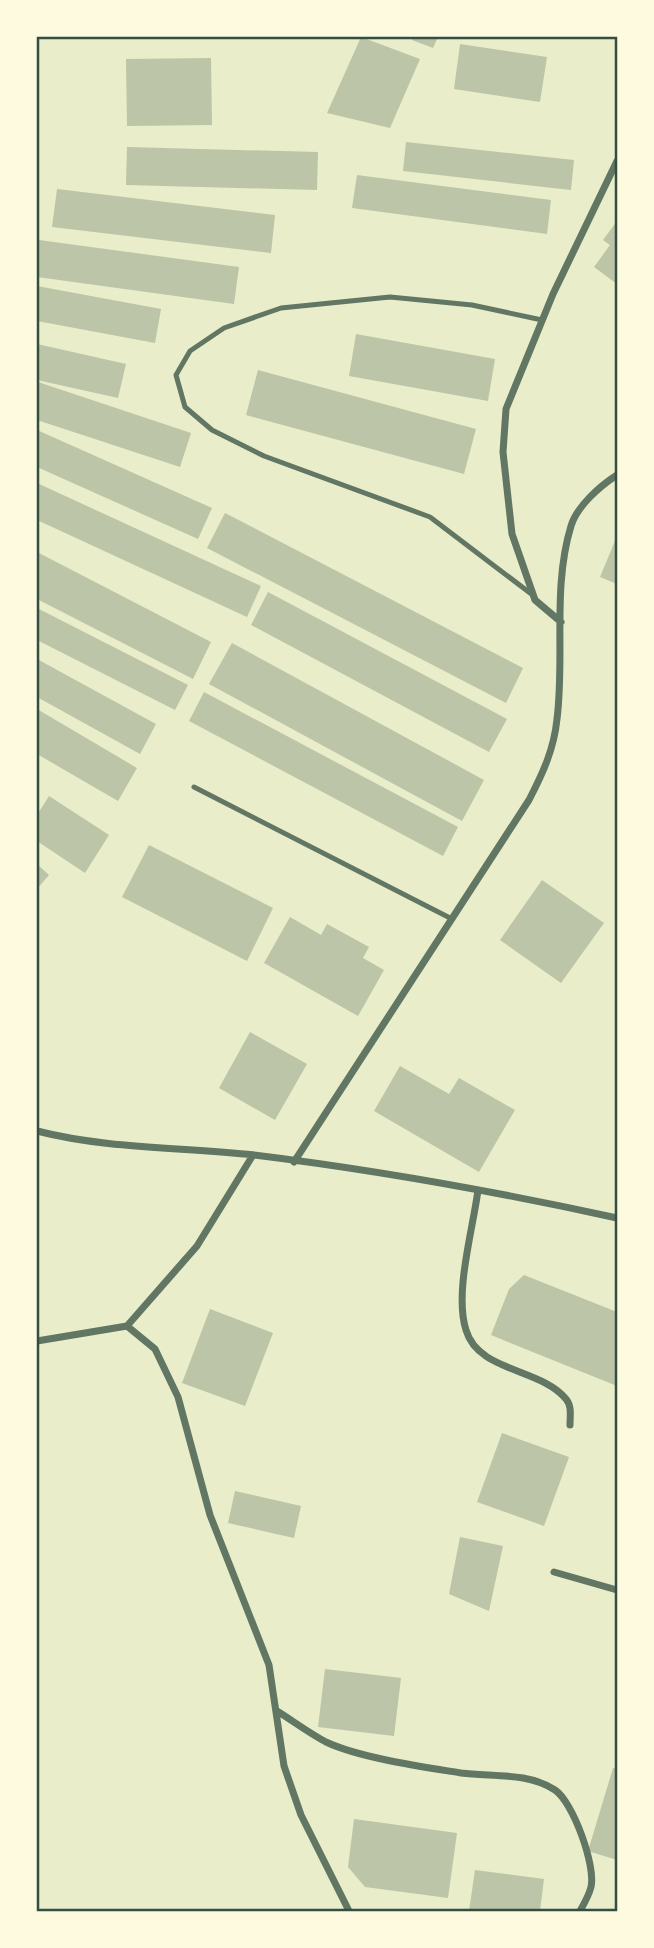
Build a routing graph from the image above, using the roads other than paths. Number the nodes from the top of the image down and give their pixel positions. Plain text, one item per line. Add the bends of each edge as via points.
1 (617, 161) edge
2 (542, 320) junction
3 (617, 475) edge
4 (534, 596) junction
5 (561, 622) junction
6 (194, 787) dead end
7 (452, 919) junction
8 (37, 1131) edge
9 (253, 1155) junction
10 (294, 1162) junction
11 (478, 1190) junction
12 (617, 1218) edge
13 (127, 1326) junction
14 (37, 1341) edge
15 (570, 1425) dead end
16 (554, 1572) dead end
17 (617, 1590) edge
18 (276, 1711) junction
19 (349, 1911) edge
20 (580, 1911) edge

1 - 2 street
2 - 4 street via 506,409 503,452 512,534
2 - 4 lane via 472,305 390,297 281,308 224,328 190,351 176,376 184,407 212,430 264,456 430,517
3 - 5 street via 583,504 571,525
4 - 5 street
5 - 7 street via 560,689 549,760 529,800
6 - 7 lane
7 - 10 street
8 - 9 street via 134,1146
9 - 10 street
9 - 13 street via 197,1246
10 - 11 street
11 - 12 street
11 - 15 street via 462,1300 466,1332 481,1353 566,1398
13 - 14 street
13 - 18 street via 155,1349 171,1378 210,1515 269,1665
16 - 17 street
18 - 19 street via 284,1766 297,1803
18 - 20 street via 328,1743 463,1773 520,1777 555,1790 568,1802 578,1823 587,1860 592,1885

